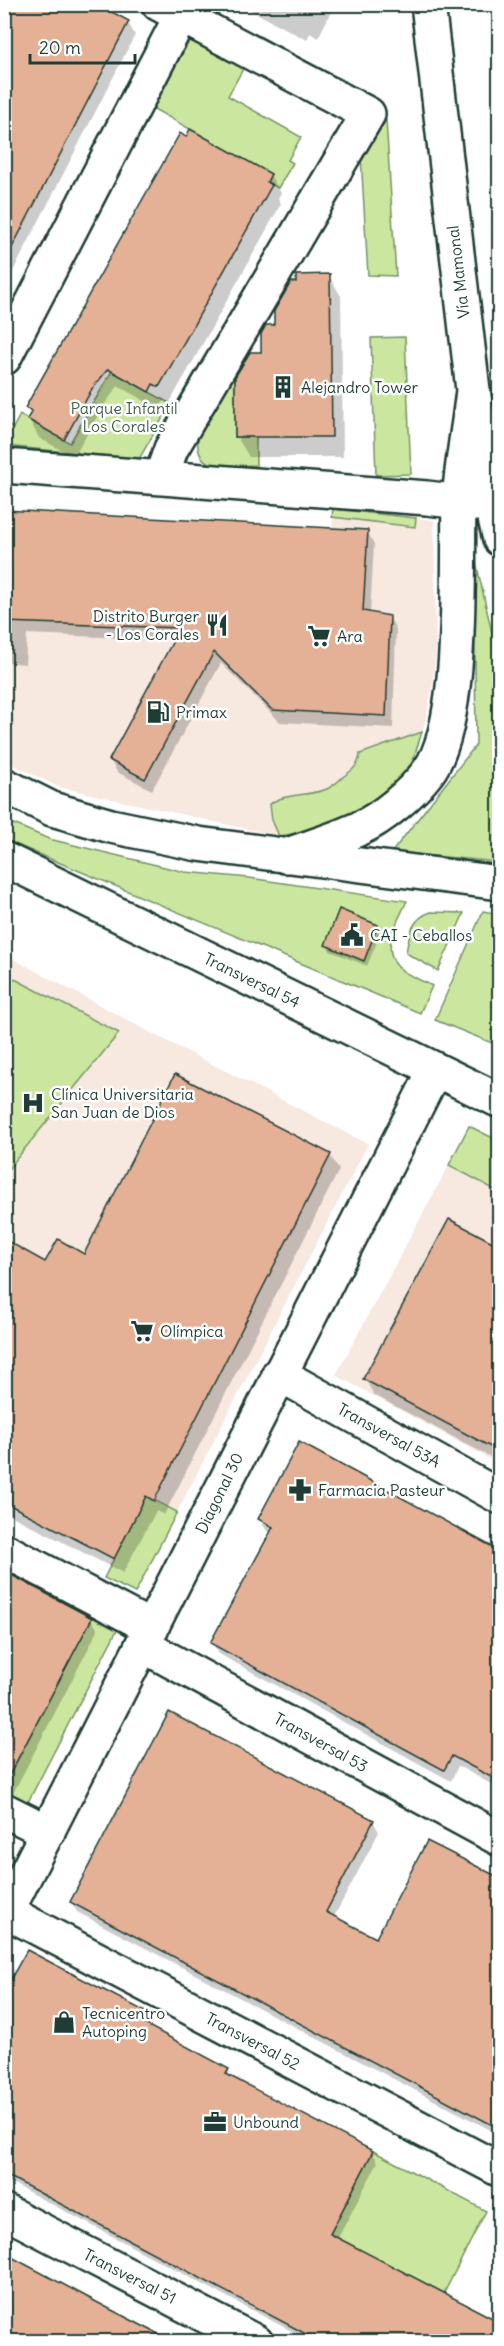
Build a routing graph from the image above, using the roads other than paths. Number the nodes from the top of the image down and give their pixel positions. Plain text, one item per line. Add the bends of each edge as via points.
1 (428, 4) edge
2 (170, 10) edge
3 (4, 358) edge
4 (473, 390) junction
5 (500, 437) edge
6 (4, 466) edge
7 (166, 477) junction
8 (459, 501) junction
9 (492, 506) junction
10 (500, 539) edge
11 (4, 785) edge
12 (285, 856) junction
13 (4, 859) edge
14 (500, 883) edge
15 (435, 1070) junction
16 (500, 1075) edge
17 (500, 1101) edge
18 (279, 1374) junction
19 (500, 1497) edge
20 (4, 1550) edge
21 (147, 1637) junction
22 (4, 1810) edge
23 (48, 1832) junction
24 (500, 1839) edge
25 (6, 1914) edge
26 (500, 2170) edge
27 (4, 2211) edge
28 (256, 2342) edge

1 - 4 street, Vía Mamonal
2 - 3 street
2 - 7 street via 368,114 171,449
4 - 5 street
4 - 8 street
4 - 9 street, Vía Mamonal
6 - 7 street
7 - 8 street
8 - 9 street
8 - 12 street via 452,688 436,759 403,799 360,829
9 - 10 street, Vía Mamonal
11 - 12 street via 52,809 111,826
12 - 14 street
13 - 15 street, Transversal 54
15 - 16 street
15 - 17 street, Transversal 54
15 - 18 street, Diagonal 30
18 - 19 street, Transversal 53A
18 - 21 street, Diagonal 30
20 - 21 street, Transversal 53
21 - 23 street, Diagonal 30
21 - 24 street, Transversal 53
22 - 23 street
23 - 25 street, Diagonal 30
25 - 26 street, Transversal 52
27 - 28 street, Transversal 51

